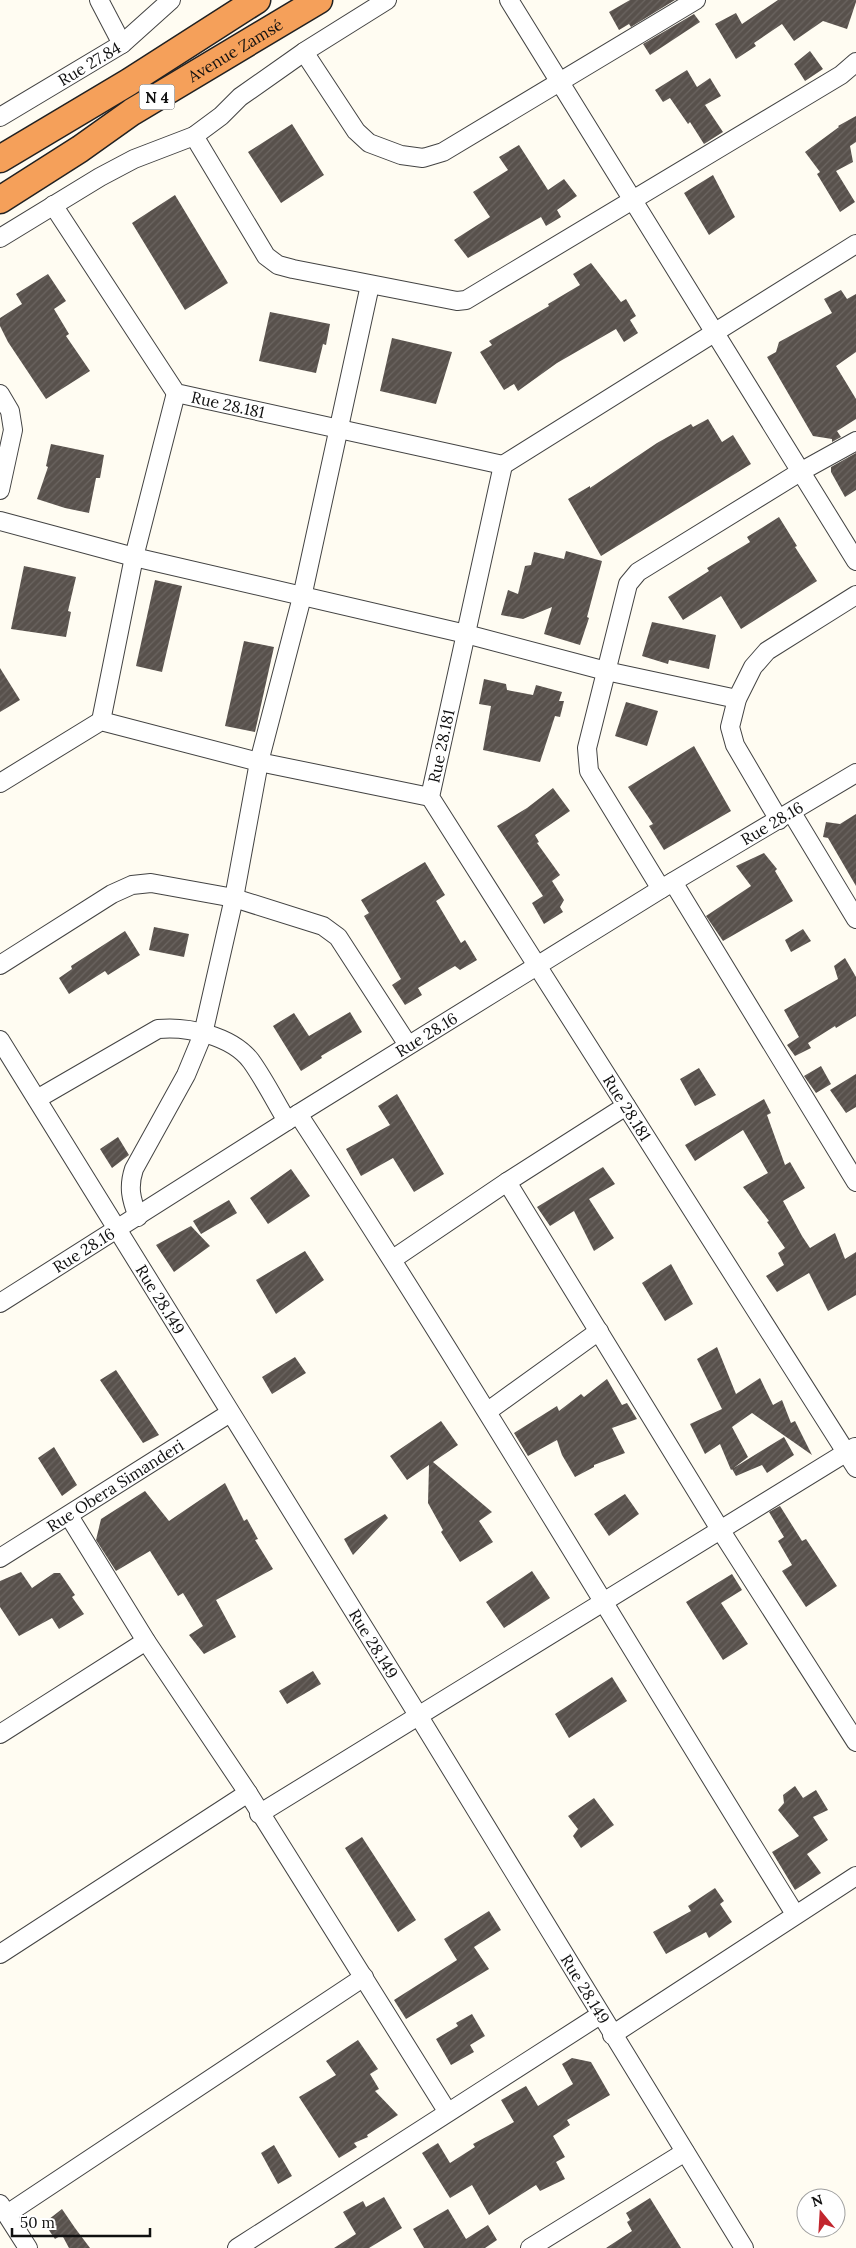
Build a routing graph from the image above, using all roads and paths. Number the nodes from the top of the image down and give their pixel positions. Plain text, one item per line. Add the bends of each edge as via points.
1 (99, 0) edge
2 (172, 0) edge
3 (257, 0) edge
4 (319, 0) edge
5 (386, 0) edge
6 (510, 0) edge
7 (696, 0) edge
8 (122, 44) junction
9 (304, 52) junction
10 (856, 62) edge
11 (560, 81) junction
12 (0, 117) edge
13 (194, 136) junction
14 (0, 159) edge
15 (633, 198) junction
16 (0, 200) edge
17 (52, 205) junction
18 (0, 238) edge
19 (856, 244) edge
20 (370, 285) junction
21 (716, 331) junction
22 (176, 393) junction
23 (0, 394) edge
24 (337, 428) junction
25 (856, 441) edge
26 (503, 464) junction
27 (800, 472) junction
28 (0, 490) edge
29 (0, 521) edge
30 (134, 557) junction
31 (856, 561) edge
32 (856, 595) edge
33 (302, 597) junction
34 (466, 634) junction
35 (606, 671) junction
36 (737, 699) junction
37 (101, 721) junction
38 (259, 762) junction
39 (856, 773) edge
40 (0, 783) edge
41 (430, 797) junction
42 (785, 817) junction
43 (667, 886) junction
44 (234, 898) junction
45 (856, 919) edge
46 (0, 964) edge
47 (537, 966) junction
48 (203, 1034) junction
49 (0, 1040) edge
50 (408, 1045) junction
51 (37, 1099) junction
52 (626, 1106) junction
53 (292, 1117) junction
54 (507, 1182) junction
55 (856, 1182) edge
56 (138, 1217) junction
57 (117, 1231) junction
58 (393, 1259) junction
59 (0, 1303) edge
60 (599, 1331) junction
61 (488, 1411) junction
62 (230, 1413) junction
63 (851, 1449) edge
64 (856, 1468) edge
65 (69, 1516) junction
66 (720, 1531) junction
67 (0, 1558) edge
68 (602, 1602) junction
69 (146, 1641) junction
70 (418, 1715) junction
71 (0, 1734) edge
72 (856, 1742) edge
73 (248, 1793) junction
74 (259, 1814) junction
75 (856, 1876) edge
76 (795, 1914) junction
77 (0, 1954) edge
78 (364, 1977) junction
79 (600, 2015) junction
80 (612, 2034) junction
81 (448, 2111) junction
82 (685, 2152) junction
83 (4, 2209) edge
84 (28, 2248) edge
85 (237, 2248) edge
86 (530, 2248) edge
87 (744, 2248) edge

1 - 8 street
2 - 8 street, Rue 27.84
3 - 14 highway, Avenue Zamsé / N 4
4 - 16 highway, Avenue Zamsé / N 4 via 132,112
5 - 9 street
6 - 11 street
7 - 11 street
8 - 12 street, Rue 27.84
9 - 11 street via 356,131 369,143 401,155 424,158 443,152
9 - 13 street via 240,97
10 - 15 street via 841,75
11 - 15 street
13 - 17 street via 134,159
13 - 20 street via 266,256 293,270
15 - 20 street via 466,300
15 - 21 street
17 - 18 street
17 - 22 street, Rue 28.181
19 - 21 street
20 - 24 street
21 - 26 street
21 - 27 street
22 - 24 street, Rue 28.181
22 - 30 street
23 - 28 street via 10,411 13,430
24 - 26 street, Rue 28.181
24 - 33 street
25 - 27 street
26 - 34 street, Rue 28.181
27 - 31 street
27 - 35 street via 633,577 628,584
29 - 30 street
30 - 33 street
30 - 37 street
32 - 36 street via 767,651 753,668
33 - 34 street
33 - 38 street
34 - 35 street
34 - 41 street, Rue 28.181
35 - 36 street
35 - 43 street via 587,748 589,771
36 - 42 street via 730,727 735,745
37 - 38 street
37 - 40 street
38 - 41 street
38 - 44 street
39 - 42 street, Rue 28.16
41 - 47 street, Rue 28.181
42 - 43 street, Rue 28.16
42 - 45 street
43 - 47 street, Rue 28.16
43 - 55 street
44 - 46 street via 151,883 132,885 112,894
44 - 48 street
44 - 50 street via 323,926 338,937
47 - 50 street, Rue 28.16
47 - 52 street, Rue 28.181
48 - 51 street via 173,1028 158,1030
48 - 53 street via 236,1047 250,1060
48 - 56 street via 186,1074 134,1169 130,1198
49 - 51 street, Rue 28.149
50 - 53 street, Rue 28.16
51 - 57 street, Rue 28.149
52 - 54 street
52 - 63 street, Rue 28.181
53 - 56 street, Rue 28.16
53 - 58 street
54 - 58 street
54 - 60 street
56 - 57 street, Rue 28.16
57 - 59 street, Rue 28.16
57 - 62 street, Rue 28.149
58 - 61 street
60 - 61 street
60 - 66 street
61 - 68 street
62 - 65 street, Rue Obera Simanderi
62 - 70 street, Rue 28.149
63 - 64 street, Rue 28.181
63 - 66 street
65 - 67 street, Rue Obera Simanderi
65 - 69 street
66 - 68 street
66 - 72 street
68 - 70 street
68 - 76 street
69 - 71 street
69 - 73 street
70 - 74 street
70 - 79 street, Rue 28.149
73 - 74 street
73 - 77 street
74 - 78 street
75 - 76 street
76 - 80 street
78 - 81 street
78 - 83 street
79 - 80 street, Rue 28.149
79 - 81 street
80 - 82 street, Rue 28.149
81 - 85 street
82 - 86 street
82 - 87 street, Rue 28.149
83 - 84 street

